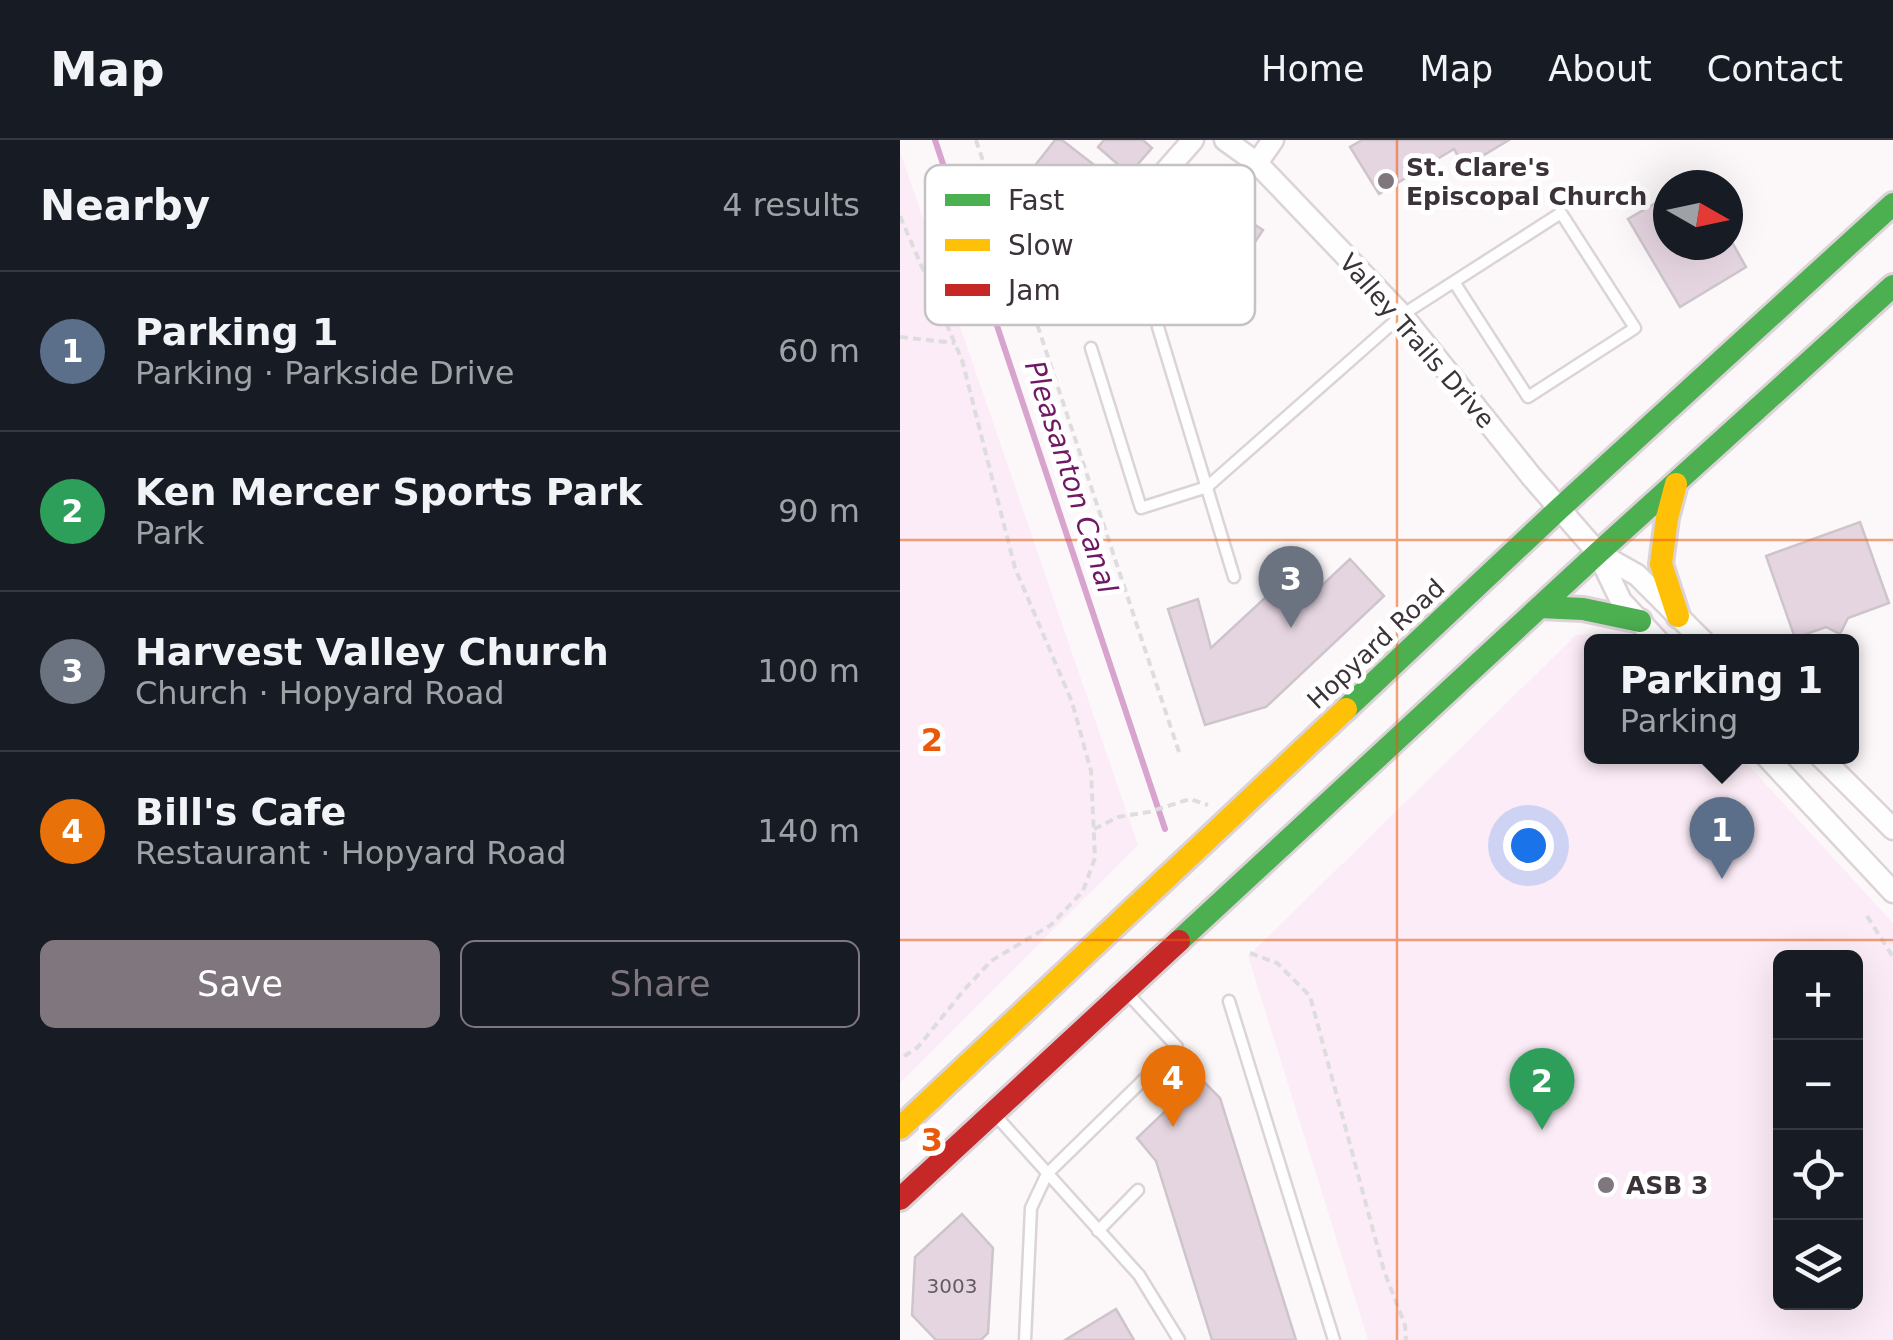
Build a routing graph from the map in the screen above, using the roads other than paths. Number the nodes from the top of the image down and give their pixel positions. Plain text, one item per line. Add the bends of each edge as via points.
1 (1193, 140) edge
2 (1225, 140) edge
3 (1273, 140) edge
4 (1257, 163) junction
5 (1171, 165) edge
6 (1893, 204) edge
7 (1454, 282) junction
8 (1893, 286) edge
9 (1402, 315) junction
10 (1158, 327) dead end
11 (1092, 348) dead end
12 (1676, 483) junction
13 (1207, 487) junction
14 (1560, 509) junction
15 (1598, 554) junction
16 (1234, 578) dead end
17 (1540, 607) junction
18 (1678, 616) junction
19 (1640, 621) junction
20 (1652, 634) edge
21 (1696, 634) edge
22 (1773, 764) edge
23 (1828, 764) edge
24 (1893, 830) edge
25 (1893, 892) edge
26 (1125, 991) junction
27 (1228, 1001) dead end
28 (993, 1112) junction
29 (900, 1128) edge
30 (1047, 1174) junction
31 (1138, 1190) dead end
32 (900, 1199) edge
33 (1098, 1231) junction
34 (1026, 1340) edge
35 (1179, 1340) edge
36 (1334, 1340) edge

1 - 5 street
2 - 4 street, Valley Trails Drive
3 - 4 street
4 - 9 street, Valley Trails Drive
6 - 14 main road, Hopyard Road
7 - 7 lane via 1561,213 1635,328 1528,398
7 - 9 lane
8 - 12 main road
9 - 13 lane
9 - 14 street, Valley Trails Drive
10 - 13 lane
11 - 13 lane via 1141,508
12 - 15 main road
12 - 18 main road via 1661,564
13 - 16 lane
14 - 15 street, Valley Trails Drive
14 - 29 main road, Hopyard Road
15 - 17 main road
15 - 18 street via 1637,575
15 - 19 street via 1621,601
17 - 19 main road
17 - 26 main road
18 - 21 street
19 - 20 street
22 - 25 street
23 - 24 street
26 - 28 main road
26 - 30 lane via 1178,1047
27 - 36 lane
28 - 30 lane
28 - 32 main road
30 - 33 lane
30 - 34 lane via 1031,1208
31 - 33 lane
33 - 35 lane via 1139,1275

